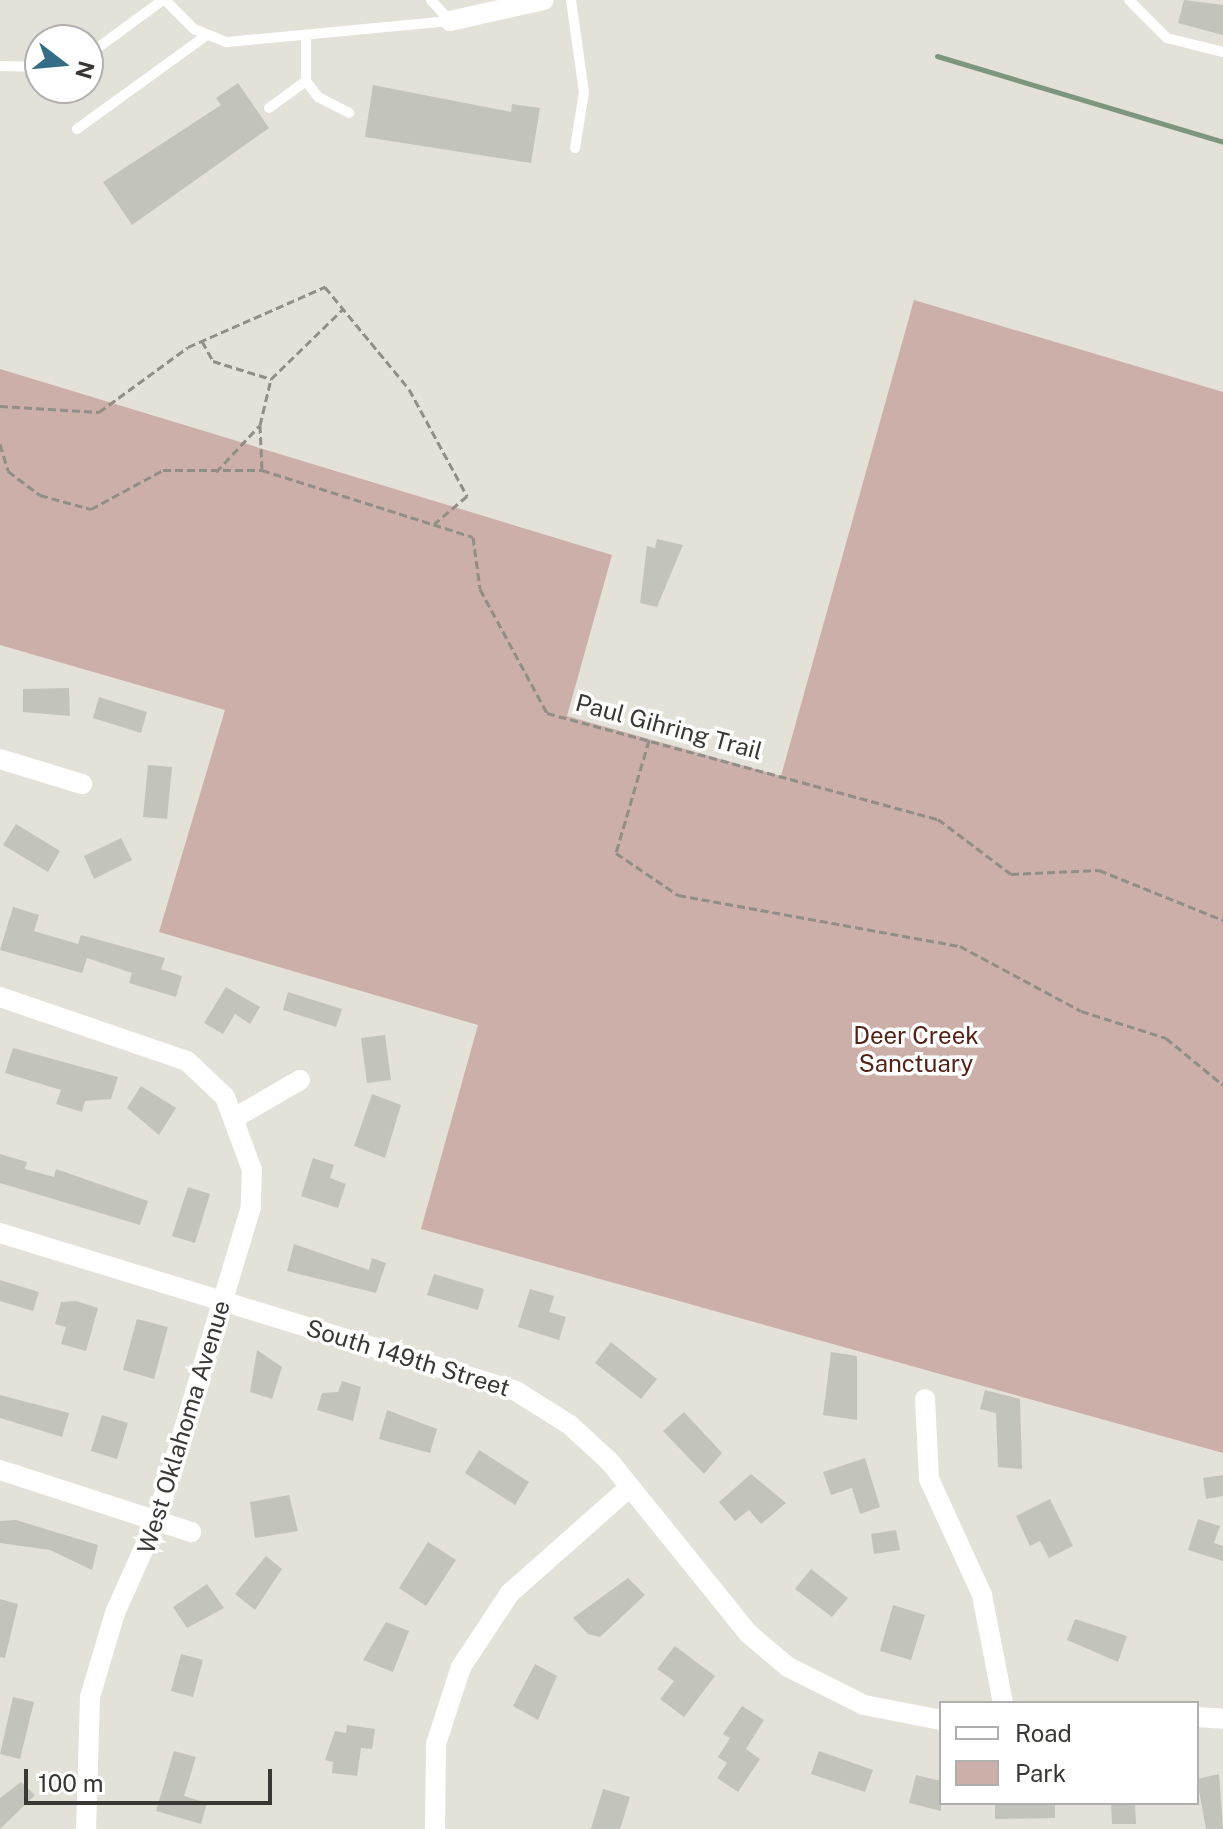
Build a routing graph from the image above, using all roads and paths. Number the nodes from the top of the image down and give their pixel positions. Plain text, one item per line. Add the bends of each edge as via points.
1 (164, 0) edge
2 (431, 0) edge
3 (544, 0) edge
4 (571, 0) edge
5 (1129, 0) edge
6 (1140, 5) edge
7 (450, 21) junction
8 (207, 35) junction
9 (306, 37) junction
10 (104, 43) edge
11 (1223, 52) edge
12 (0, 66) edge
13 (24, 67) edge
14 (306, 81) junction
15 (269, 108) dead end
16 (349, 113) dead end
17 (77, 129) dead end
18 (575, 148) dead end
19 (343, 309) junction
20 (202, 341) junction
21 (271, 379) junction
22 (0, 406) edge
23 (260, 425) junction
24 (0, 444) edge
25 (262, 470) junction
26 (216, 472) junction
27 (434, 524) junction
28 (649, 740) junction
29 (0, 759) edge
30 (82, 784) dead end
31 (1223, 920) edge
32 (0, 997) edge
33 (300, 1080) dead end
34 (1223, 1085) edge
35 (236, 1117) junction
36 (0, 1233) edge
37 (224, 1301) junction
38 (925, 1399) dead end
39 (0, 1470) edge
40 (630, 1487) junction
41 (157, 1519) junction
42 (191, 1532) dead end
43 (1003, 1701) edge
44 (1199, 1717) edge
45 (1223, 1719) edge
46 (939, 1720) edge
47 (86, 1829) edge
48 (435, 1829) edge

1 - 8 lane
1 - 10 lane
2 - 7 lane
3 - 7 street
4 - 18 lane via 584,92
5 - 6 lane
6 - 11 lane via 1167,38
7 - 9 lane
8 - 9 lane via 227,42
8 - 17 lane
9 - 14 lane
12 - 13 lane
14 - 15 lane
14 - 16 lane via 318,97
19 - 20 path via 325,287
19 - 21 path
19 - 27 path via 409,389 467,496
20 - 21 path via 213,361
20 - 22 path via 99,412
21 - 23 path
23 - 25 path
23 - 26 path
24 - 26 path, Paul Gihring Trail via 8,471 40,495 91,509 163,470
25 - 26 path, Paul Gihring Trail
25 - 27 path, Paul Gihring Trail
27 - 28 path, Paul Gihring Trail via 473,537 480,589 547,713
28 - 31 path, Paul Gihring Trail via 938,819 1011,874 1099,870
28 - 34 path via 616,853 678,895 960,946 1081,1011 1166,1038
29 - 30 street
32 - 35 street via 171,1051 211,1081
33 - 35 street
35 - 37 street, West Oklahoma Avenue via 253,1189
36 - 37 street, South 149th Street
37 - 40 street, South 149th Street via 516,1391 570,1425
37 - 41 street, West Oklahoma Avenue
38 - 43 street via 929,1479 982,1595
39 - 41 street
40 - 46 street, South 149th Street via 749,1634 788,1667 864,1705
40 - 48 street via 510,1593 461,1667 436,1744
41 - 42 street
41 - 47 street, West Oklahoma Avenue via 115,1613 90,1697
44 - 45 street

